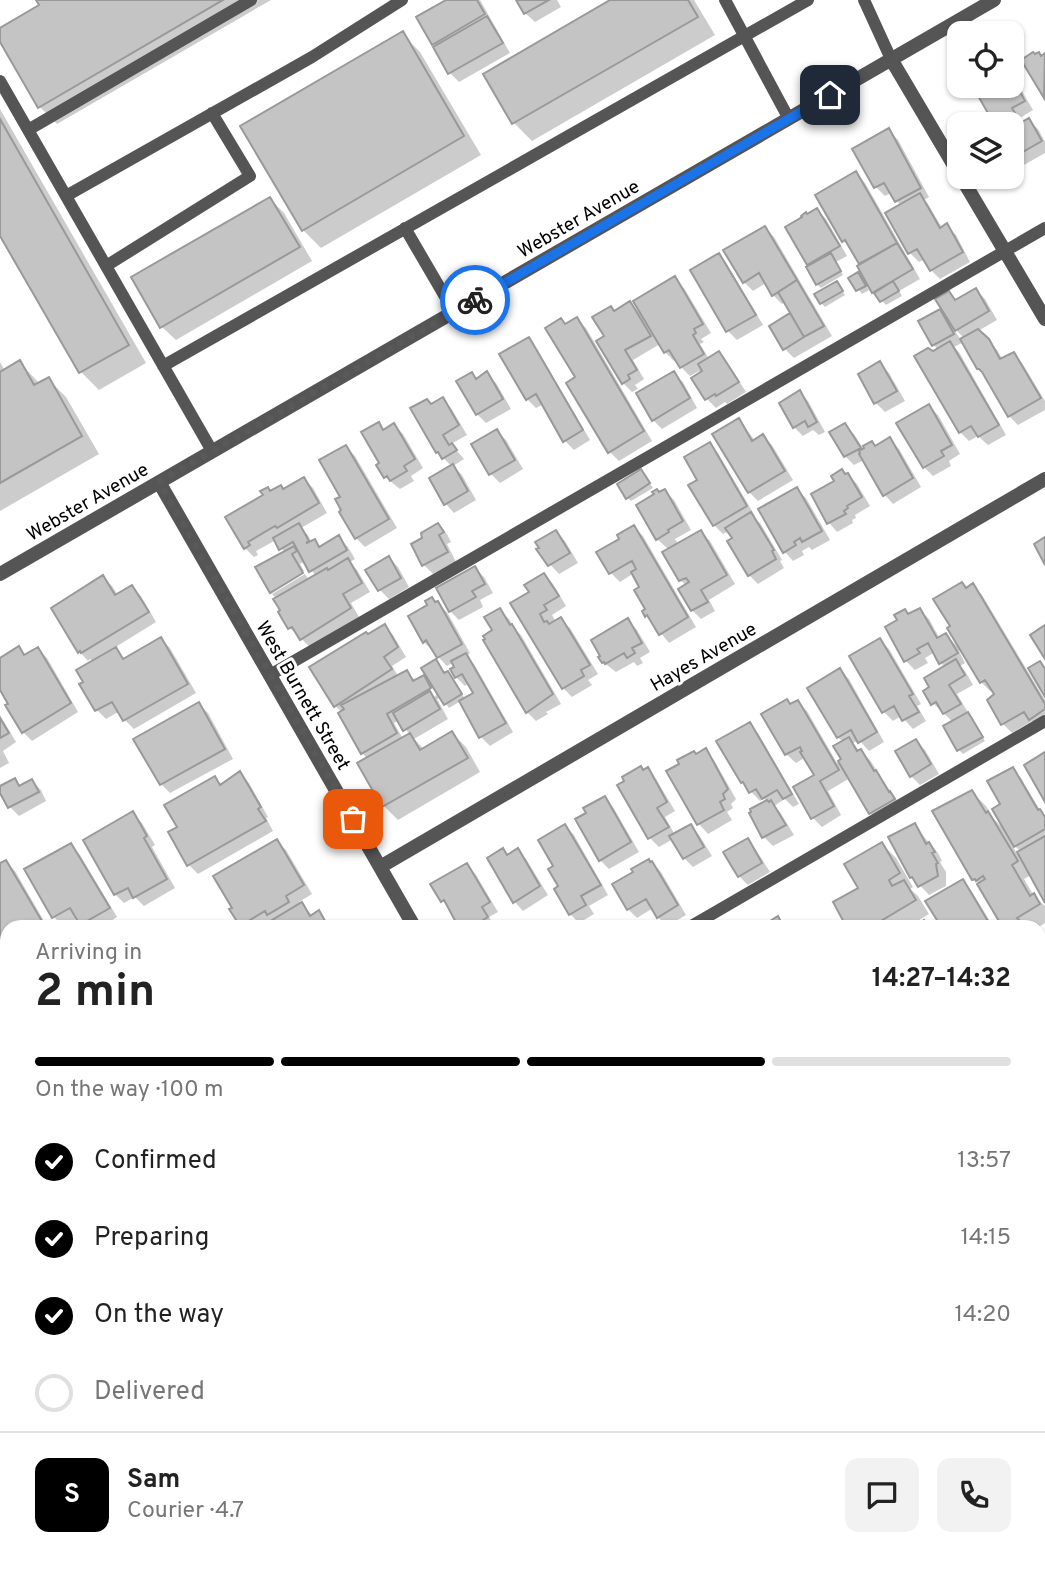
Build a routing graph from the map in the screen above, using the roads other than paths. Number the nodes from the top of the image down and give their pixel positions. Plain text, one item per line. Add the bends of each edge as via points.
1 (251, 0) edge
2 (402, 0) edge
3 (725, 0) edge
4 (808, 0) edge
5 (864, 0) edge
6 (994, 0) edge
7 (744, 35) junction
8 (891, 59) junction
9 (0, 81) edge
10 (212, 113) junction
11 (789, 119) junction
12 (28, 130) junction
13 (947, 153) edge
14 (968, 189) edge
15 (66, 196) junction
16 (405, 228) junction
17 (1045, 228) edge
18 (1004, 251) junction
19 (106, 266) junction
20 (454, 312) junction
21 (1045, 319) edge
22 (163, 366) junction
23 (212, 451) junction
24 (1045, 479) edge
25 (159, 482) junction
26 (0, 574) edge
27 (270, 675) junction
28 (1045, 720) edge
29 (380, 867) junction
30 (410, 920) edge
31 (702, 920) edge

1 - 12 lane
2 - 10 lane
3 - 7 lane
4 - 7 lane
5 - 8 lane
6 - 8 street, Webster Avenue
7 - 11 lane
7 - 16 lane
8 - 11 street, Webster Avenue
8 - 13 street
9 - 12 lane
10 - 15 lane
10 - 19 lane via 250,176
11 - 20 street, Webster Avenue
12 - 15 lane
14 - 18 street
15 - 19 lane
16 - 20 lane
16 - 22 lane
17 - 18 lane
18 - 21 street
18 - 27 lane
19 - 22 lane
20 - 23 street, Webster Avenue
22 - 23 lane
23 - 25 street, Webster Avenue
24 - 29 street, Hayes Avenue
25 - 26 street, Webster Avenue
25 - 27 street, West Burnett Street
27 - 29 street, West Burnett Street
28 - 31 lane
29 - 30 street, West Burnett Street

